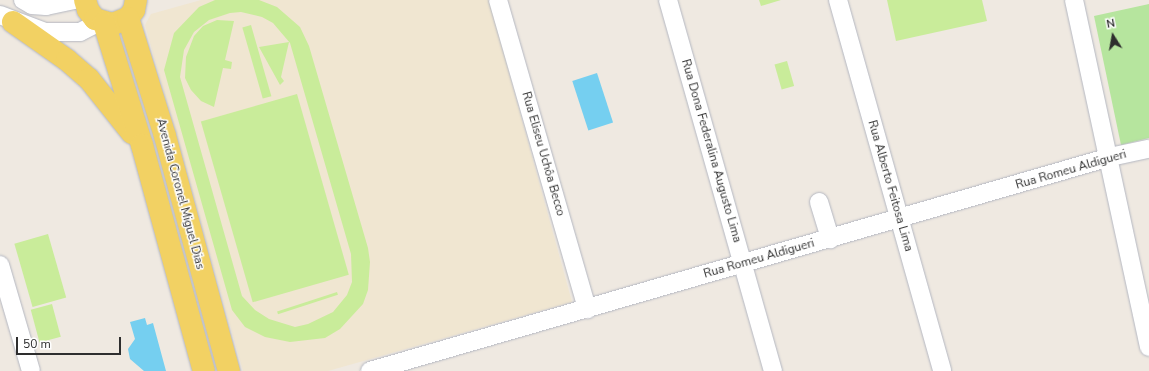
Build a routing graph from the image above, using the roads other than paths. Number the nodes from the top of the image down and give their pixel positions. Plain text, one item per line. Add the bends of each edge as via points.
1 (23, 0) edge
2 (74, 0) edge
3 (85, 0) edge
4 (498, 0) edge
5 (668, 0) edge
6 (838, 0) edge
7 (1079, 1) edge
8 (137, 5) edge
9 (6, 18) edge
10 (102, 23) junction
11 (142, 145) junction
12 (1149, 149) edge
13 (1110, 157) junction
14 (819, 202) dead end
15 (899, 219) junction
16 (830, 239) junction
17 (742, 264) junction
18 (0, 265) edge
19 (587, 309) junction
20 (1149, 347) edge
21 (31, 371) edge
22 (204, 371) edge
23 (229, 371) edge
24 (370, 371) edge
25 (773, 371) edge
26 (942, 371) edge

1 - 2 street via 32,5 46,6
3 - 10 main road via 88,10
4 - 19 street, Rua Eliseu Uchôa Becco
5 - 17 street, Rua Dona Federalina Augusto Lima
6 - 15 street, Rua Alberto Feitosa Lima
7 - 13 street
8 - 10 main road via 118,24
8 - 23 main road, Avenida Coronel Miguel Dias via 165,136
9 - 10 street via 45,32 71,32 92,28
9 - 11 main road via 67,60 88,79
10 - 11 main road, Avenida Coronel Miguel Dias
11 - 22 main road, Avenida Coronel Miguel Dias
12 - 13 street, Rua Romeu Aldigueri
13 - 15 street, Rua Romeu Aldigueri
13 - 20 street
14 - 16 street
15 - 16 street, Rua Romeu Aldigueri
15 - 26 street, Rua Alberto Feitosa Lima
16 - 17 street, Rua Romeu Aldigueri
17 - 19 street, Rua Romeu Aldigueri
17 - 25 street, Rua Dona Federalina Augusto Lima
18 - 21 street
19 - 24 street, Rua Romeu Aldigueri

